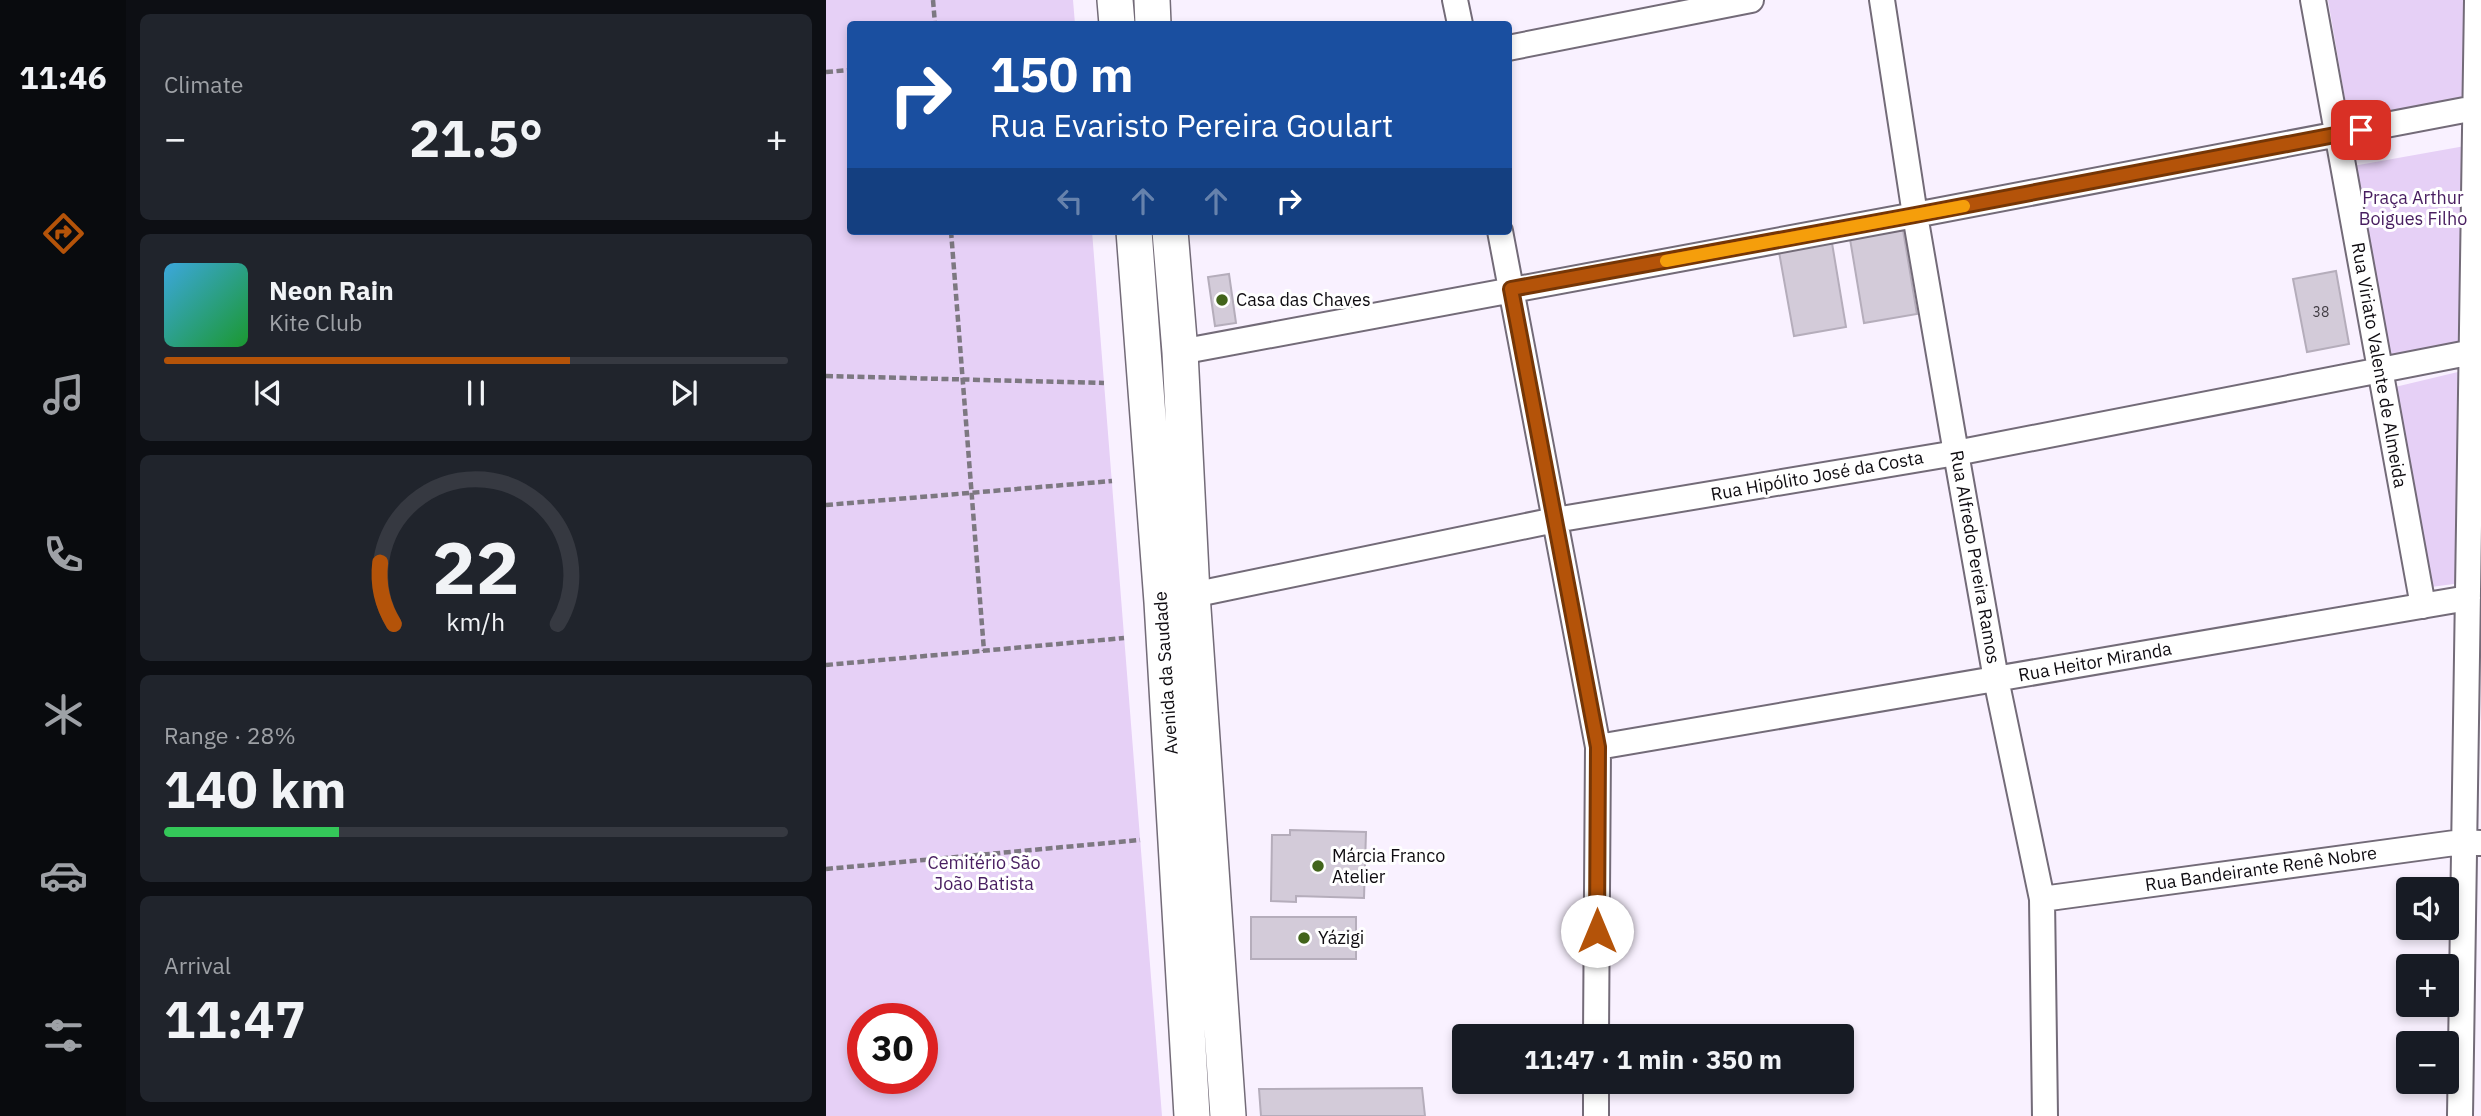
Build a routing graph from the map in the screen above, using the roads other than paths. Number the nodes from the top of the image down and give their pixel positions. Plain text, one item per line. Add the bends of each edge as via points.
1 (1115, 0) edge
2 (1152, 0) edge
3 (1455, 0) edge
4 (1751, 0) edge
5 (1882, 0) edge
6 (2314, 0) edge
7 (2477, 0) edge
8 (1117, 21) edge
9 (1153, 21) edge
10 (1459, 21) edge
11 (1512, 47) edge
12 (2479, 75) edge
13 (2475, 108) junction
14 (2338, 134) junction
15 (1915, 215) junction
16 (1133, 235) edge
17 (1170, 235) edge
18 (1501, 235) edge
19 (1511, 289) junction
20 (1180, 352) junction
21 (2473, 352) junction
22 (2380, 370) junction
23 (1956, 453) junction
24 (2475, 470) edge
25 (1555, 520) junction
26 (1177, 598) junction
27 (2468, 598) junction
28 (2423, 606) junction
29 (1996, 679) junction
30 (1598, 747) junction
31 (2472, 842) edge
32 (2042, 899) junction
33 (1596, 1024) edge
34 (1596, 1094) edge
35 (1192, 1116) edge
36 (1228, 1116) edge
37 (1596, 1116) edge
38 (2045, 1116) edge
39 (2460, 1116) edge

1 - 8 street
2 - 9 street
3 - 10 street
4 - 11 street
5 - 15 street, Rua Alfredo Pereira Ramos
6 - 14 street, Rua Viriato Valente de Almeida
7 - 12 street
12 - 13 street
13 - 14 street
13 - 21 street
14 - 15 street
14 - 22 street, Rua Viriato Valente de Almeida
15 - 19 street
15 - 23 street, Rua Alfredo Pereira Ramos
16 - 26 street, Avenida da Saudade
17 - 20 street, Avenida da Saudade
18 - 19 street
19 - 20 street
19 - 25 street
20 - 26 street, Avenida da Saudade
21 - 22 street, Rua Hipólito José da Costa
21 - 24 street
22 - 23 street, Rua Hipólito José da Costa
22 - 28 street, Rua Viriato Valente de Almeida
23 - 25 street, Rua Hipólito José da Costa
23 - 29 street, Rua Alfredo Pereira Ramos
24 - 27 street
25 - 26 street, Rua Hipólito José da Costa
25 - 30 street
26 - 35 street, Avenida da Saudade
26 - 36 street, Avenida da Saudade
27 - 28 street, Rua Heitor Miranda
27 - 31 street
28 - 29 street, Rua Heitor Miranda
29 - 30 street, Rua Heitor Miranda
29 - 32 street, Rua Alfredo Pereira Ramos
30 - 33 street
31 - 32 street, Rua Bandeirante Renê Nobre
31 - 39 street
32 - 38 street, Rua Alfredo Pereira Ramos
34 - 37 street

